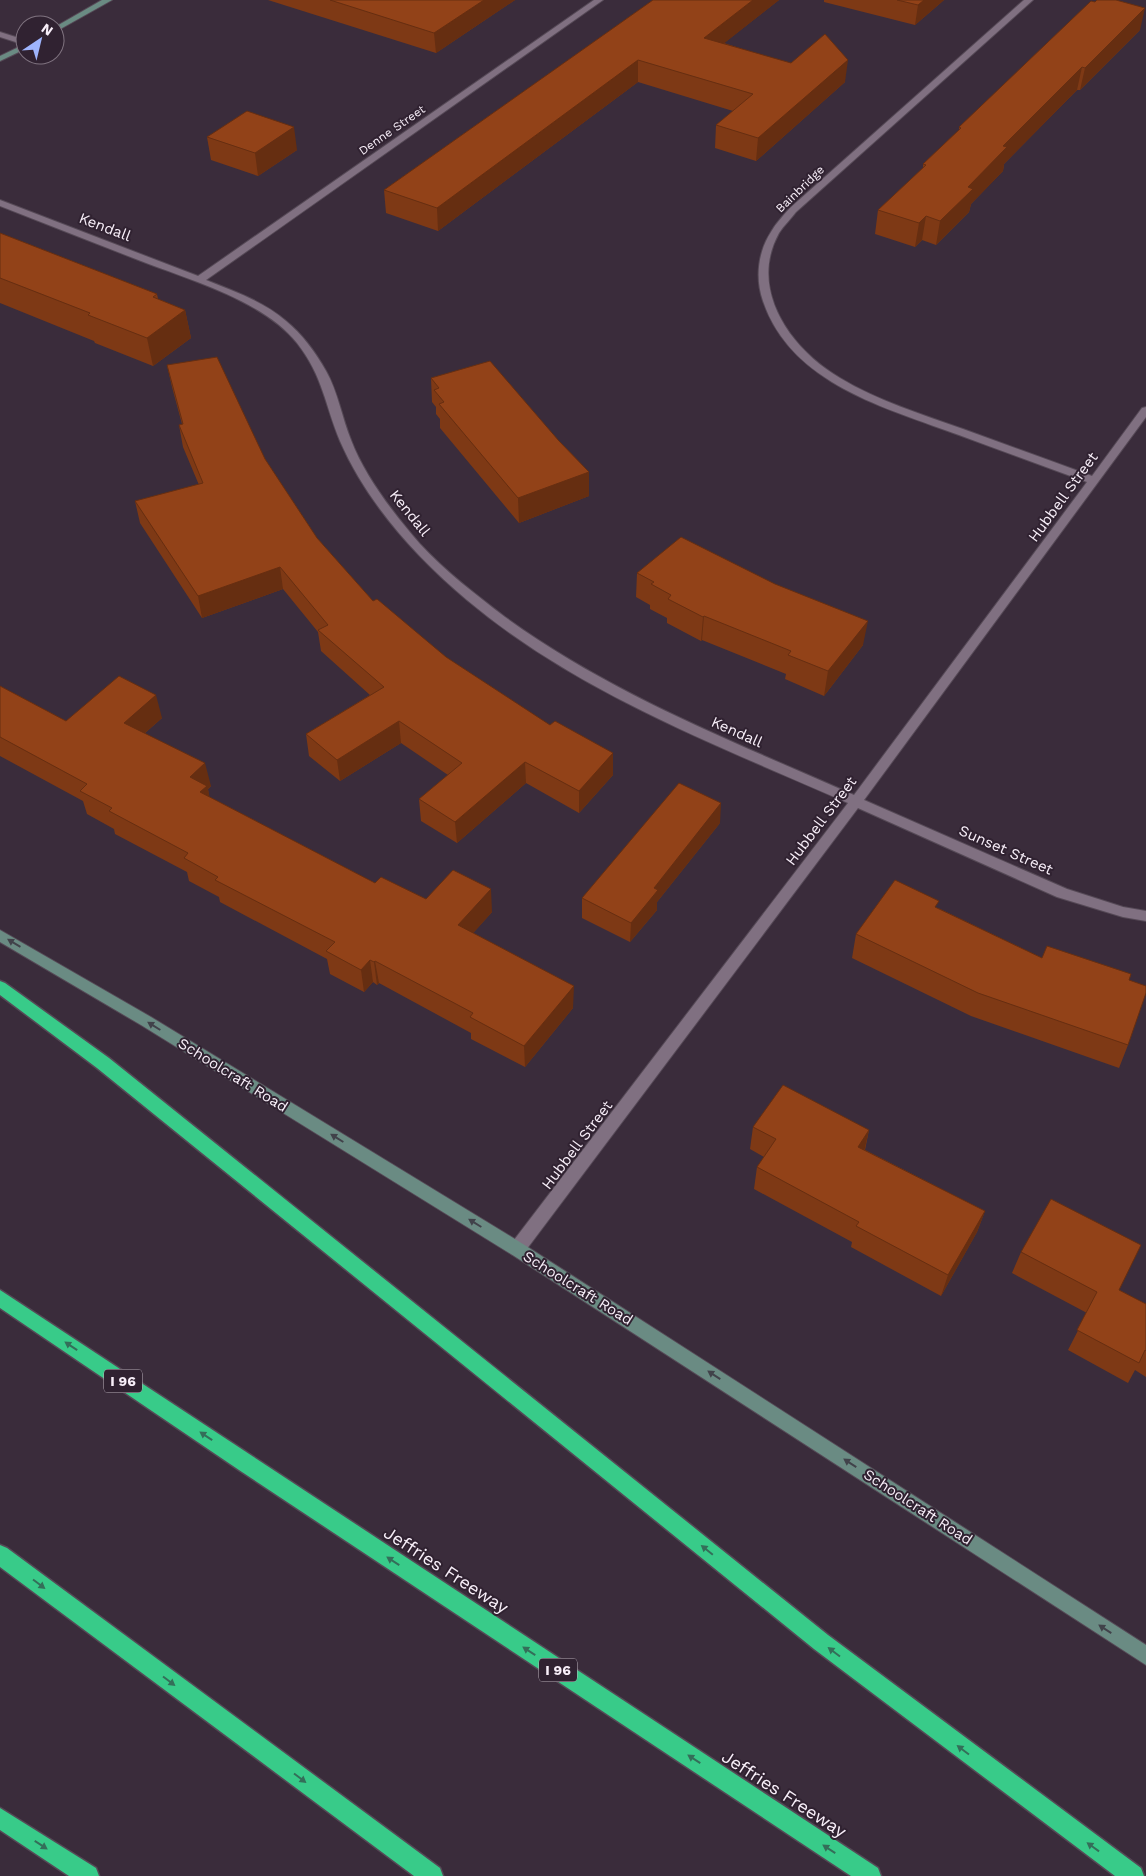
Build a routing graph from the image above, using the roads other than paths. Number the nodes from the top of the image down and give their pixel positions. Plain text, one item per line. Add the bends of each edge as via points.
1 (108, 0) edge
2 (599, 0) edge
3 (1029, 0) edge
4 (65, 24) edge
5 (0, 34) edge
6 (15, 40) edge
7 (15, 50) edge
8 (0, 59) edge
9 (0, 203) edge
10 (199, 280) junction
11 (1146, 410) edge
12 (1096, 480) junction
13 (857, 801) junction
14 (1146, 916) edge
15 (0, 935) edge
16 (0, 987) edge
17 (517, 1249) junction
18 (0, 1298) edge
19 (0, 1555) edge
20 (1146, 1656) edge
21 (0, 1818) edge
22 (88, 1876) edge
23 (432, 1876) edge
24 (870, 1876) edge
25 (1132, 1876) edge

1 - 4 main road
2 - 10 street, Denne Street
3 - 12 street, Bainbridge via 793,210 774,234 764,260 764,292 774,320 794,347 824,373 855,391
5 - 6 street
7 - 8 main road
9 - 10 street, Kendall
10 - 13 street, Kendall via 263,308 300,340 322,372 346,442 375,494 417,547 472,598 536,645 623,696
11 - 12 street, Hubbell Street
12 - 13 street, Hubbell Street
13 - 14 street, Sunset Street via 1062,893
13 - 17 street, Hubbell Street
17 -> 15 main road, Schoolcraft Road via 163,1031
25 -> 16 highway via 821,1642 103,1063
20 -> 17 main road, Schoolcraft Road
24 -> 18 highway, Jeffries Freeway / I 96
19 -> 23 highway
21 -> 22 highway

